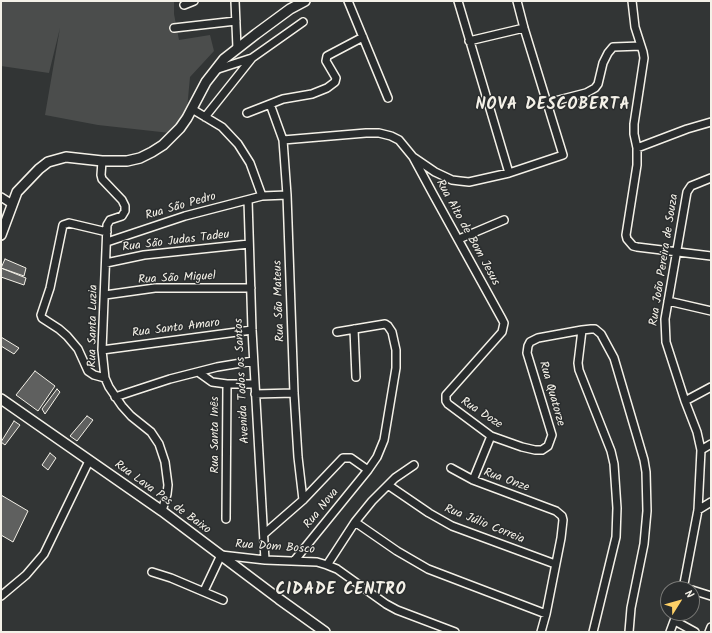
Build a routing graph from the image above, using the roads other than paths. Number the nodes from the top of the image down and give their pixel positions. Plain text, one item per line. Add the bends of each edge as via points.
1 (194, 1) edge
2 (235, 1) edge
3 (305, 1) edge
4 (348, 1) edge
5 (458, 1) edge
6 (517, 1) edge
7 (632, 1) edge
8 (184, 5) dead end
9 (236, 21) junction
10 (303, 22) dead end
11 (174, 28) dead end
12 (524, 28) junction
13 (363, 37) junction
14 (469, 41) junction
15 (641, 46) junction
16 (237, 48) junction
17 (252, 58) junction
18 (214, 70) junction
19 (388, 98) dead end
20 (547, 103) junction
21 (270, 104) junction
22 (192, 109) junction
23 (247, 113) dead end
24 (205, 117) junction
25 (711, 122) edge
26 (283, 140) junction
27 (637, 148) junction
28 (413, 157) junction
29 (102, 161) junction
30 (509, 174) junction
31 (711, 178) edge
32 (287, 195) junction
33 (262, 196) junction
34 (1, 197) edge
35 (248, 200) junction
36 (12, 204) junction
37 (504, 220) dead end
38 (108, 232) junction
39 (1, 236) edge
40 (458, 240) junction
41 (107, 242) junction
42 (249, 244) junction
43 (676, 253) junction
44 (711, 256) edge
45 (106, 263) junction
46 (250, 288) junction
47 (105, 295) junction
48 (668, 301) junction
49 (711, 311) edge
50 (354, 329) junction
51 (252, 330) junction
52 (582, 330) junction
53 (337, 332) dead end
54 (102, 350) junction
55 (253, 361) junction
56 (198, 372) junction
57 (356, 377) dead end
58 (105, 378) junction
59 (227, 384) junction
60 (255, 384) junction
61 (711, 386) edge
62 (450, 390) joint
63 (294, 393) junction
64 (256, 394) junction
65 (115, 397) junction
66 (1, 399) edge
67 (685, 401) junction
68 (491, 436) junction
69 (711, 444) edge
70 (542, 450) joint
71 (701, 450) junction
72 (89, 461) junction
73 (414, 465) dead end
74 (451, 468) dead end
75 (368, 470) junction
76 (473, 480) junction
77 (388, 485) junction
78 (303, 500) junction
79 (711, 502) edge
80 (698, 510) junction
81 (162, 511) junction
82 (226, 519) dead end
83 (355, 522) junction
84 (264, 534) junction
85 (221, 555) junction
86 (265, 560) junction
87 (294, 561) junction
88 (555, 564) junction
89 (327, 565) junction
90 (152, 572) dead end
91 (685, 581) edge
92 (204, 591) junction
93 (700, 593) edge
94 (1, 596) edge
95 (711, 596) edge
96 (223, 600) dead end
97 (546, 614) junction
98 (675, 621) joint
99 (711, 627) edge
100 (325, 632) edge
101 (455, 632) edge
102 (541, 632) edge
103 (593, 632) edge
104 (629, 632) edge
105 (670, 632) edge
106 (695, 632) edge
107 (709, 632) edge

1 - 8 street
2 - 9 street
3 - 16 street via 284,13
4 - 13 street
5 - 14 street
6 - 12 street
7 - 15 street via 635,27
9 - 11 street
9 - 16 street
10 - 17 street
12 - 14 street
12 - 20 street
13 - 19 street
13 - 21 street via 326,58 336,78 333,84 320,92
14 - 30 street
15 - 20 street via 613,47 603,63 595,88 586,93
15 - 27 street via 644,58 634,128
16 - 18 street
17 - 18 street
17 - 24 street
18 - 22 street
20 - 30 street via 563,155
21 - 23 street
21 - 26 street, Rua São Mateus
22 - 24 street
22 - 29 street via 180,128 152,152 127,161
24 - 33 street via 222,127 244,153 255,173
25 - 27 street
26 - 28 street via 379,133 399,140
26 - 32 street, Rua São Mateus
27 - 43 street via 636,176 627,239 632,246
28 - 30 street via 452,180 469,182
28 - 40 street, Rua Alto de Bom Jesus
29 - 36 street via 66,157 48,162 17,192
29 - 38 street, Rua Santa Luzia via 102,178 125,206 122,216 109,221
31 - 43 street, Rua João Pereira de Souza via 691,186 687,192
32 - 33 street, Rua São Pedro
32 - 63 street, Rua São Mateus
33 - 35 street, Rua São Pedro
34 - 36 street
35 - 41 street, Rua São Pedro via 185,216
35 - 42 street, Avenida Todos os Santos
36 - 39 street
37 - 40 street
38 - 41 street, Rua Santa Luzia
38 - 58 street via 67,223 63,225 50,288 41,315 67,336 78,349 88,371
40 - 62 street, Rua Alto de Bom Jesus via 504,327
41 - 45 street, Rua Santa Luzia
42 - 45 street, Rua São Judas Tadeu via 151,254
42 - 46 street, Avenida Todos os Santos
43 - 44 street
43 - 48 street, Rua João Pereira de Souza
45 - 47 street, Rua Santa Luzia
46 - 47 street, Rua São Miguel via 154,288
46 - 51 street, Avenida Todos os Santos
47 - 54 street, Rua Santa Luzia
48 - 49 street
48 - 67 street, Rua João Pereira de Souza via 665,319 666,342
50 - 53 street
50 - 57 street
50 - 75 street, Rua Nova via 385,324 392,332 396,350 396,368 384,440
51 - 54 street, Rua Santo Amaro
51 - 55 street, Avenida Todos os Santos
52 - 70 street, Rua Quatorze via 538,338 528,346 552,435 548,446
52 - 103 street via 578,356 579,370 611,452 617,508 616,537
52 - 104 street via 595,329 606,341 614,358 644,460 644,544 631,608
54 - 58 street, Rua Santa Luzia
55 - 56 street
55 - 60 street, Avenida Todos os Santos
56 - 59 street, Rua Santa Inês via 212,382
56 - 65 street
58 - 65 street, Rua Santa Luzia
59 - 60 street
59 - 82 street, Rua Santa Inês
60 - 64 street, Avenida Todos os Santos
61 - 67 street
62 - 68 street, Rua Doze via 445,398 448,404
63 - 64 street
63 - 78 street, Rua São Mateus
64 - 84 street, Avenida Todos os Santos
65 - 81 street, Rua Santa Luzia via 131,416 151,432 159,444 168,475 167,494
66 - 72 street, Rua Lava Pes de Baixo
67 - 71 street, Rua João Pereira de Souza
68 - 70 street, Rua Doze via 522,448
68 - 76 street
69 - 71 street
71 - 80 street, Rua João Pereira de Souza
72 - 81 street, Rua Lava Pes de Baixo
72 - 94 street via 44,554 26,575
73 - 77 street
74 - 76 street, Rua Onze
75 - 78 street via 351,458 343,458
75 - 87 street, Rua Nova
76 - 88 street, Rua Onze via 560,514 563,520
77 - 83 street
77 - 88 street, Rua Júlio Correia via 452,526
78 - 84 street
79 - 80 street
80 - 91 street, Rua João Pereira de Souza
81 - 85 street, Rua Lava Pes de Baixo
83 - 89 street
83 - 97 street via 428,569
84 - 86 street, Avenida Todos os Santos
85 - 86 street, Rua Dom Bosco
85 - 92 street
85 - 100 street, Rua Lava Pes de Baixo
86 - 87 street, Rua Dom Bosco
87 - 89 street, Rua Dom Bosco
88 - 97 street
89 - 101 street via 397,610
90 - 92 street
92 - 96 street
93 - 95 street
97 - 102 street
98 - 105 street
98 - 106 street
99 - 107 street

